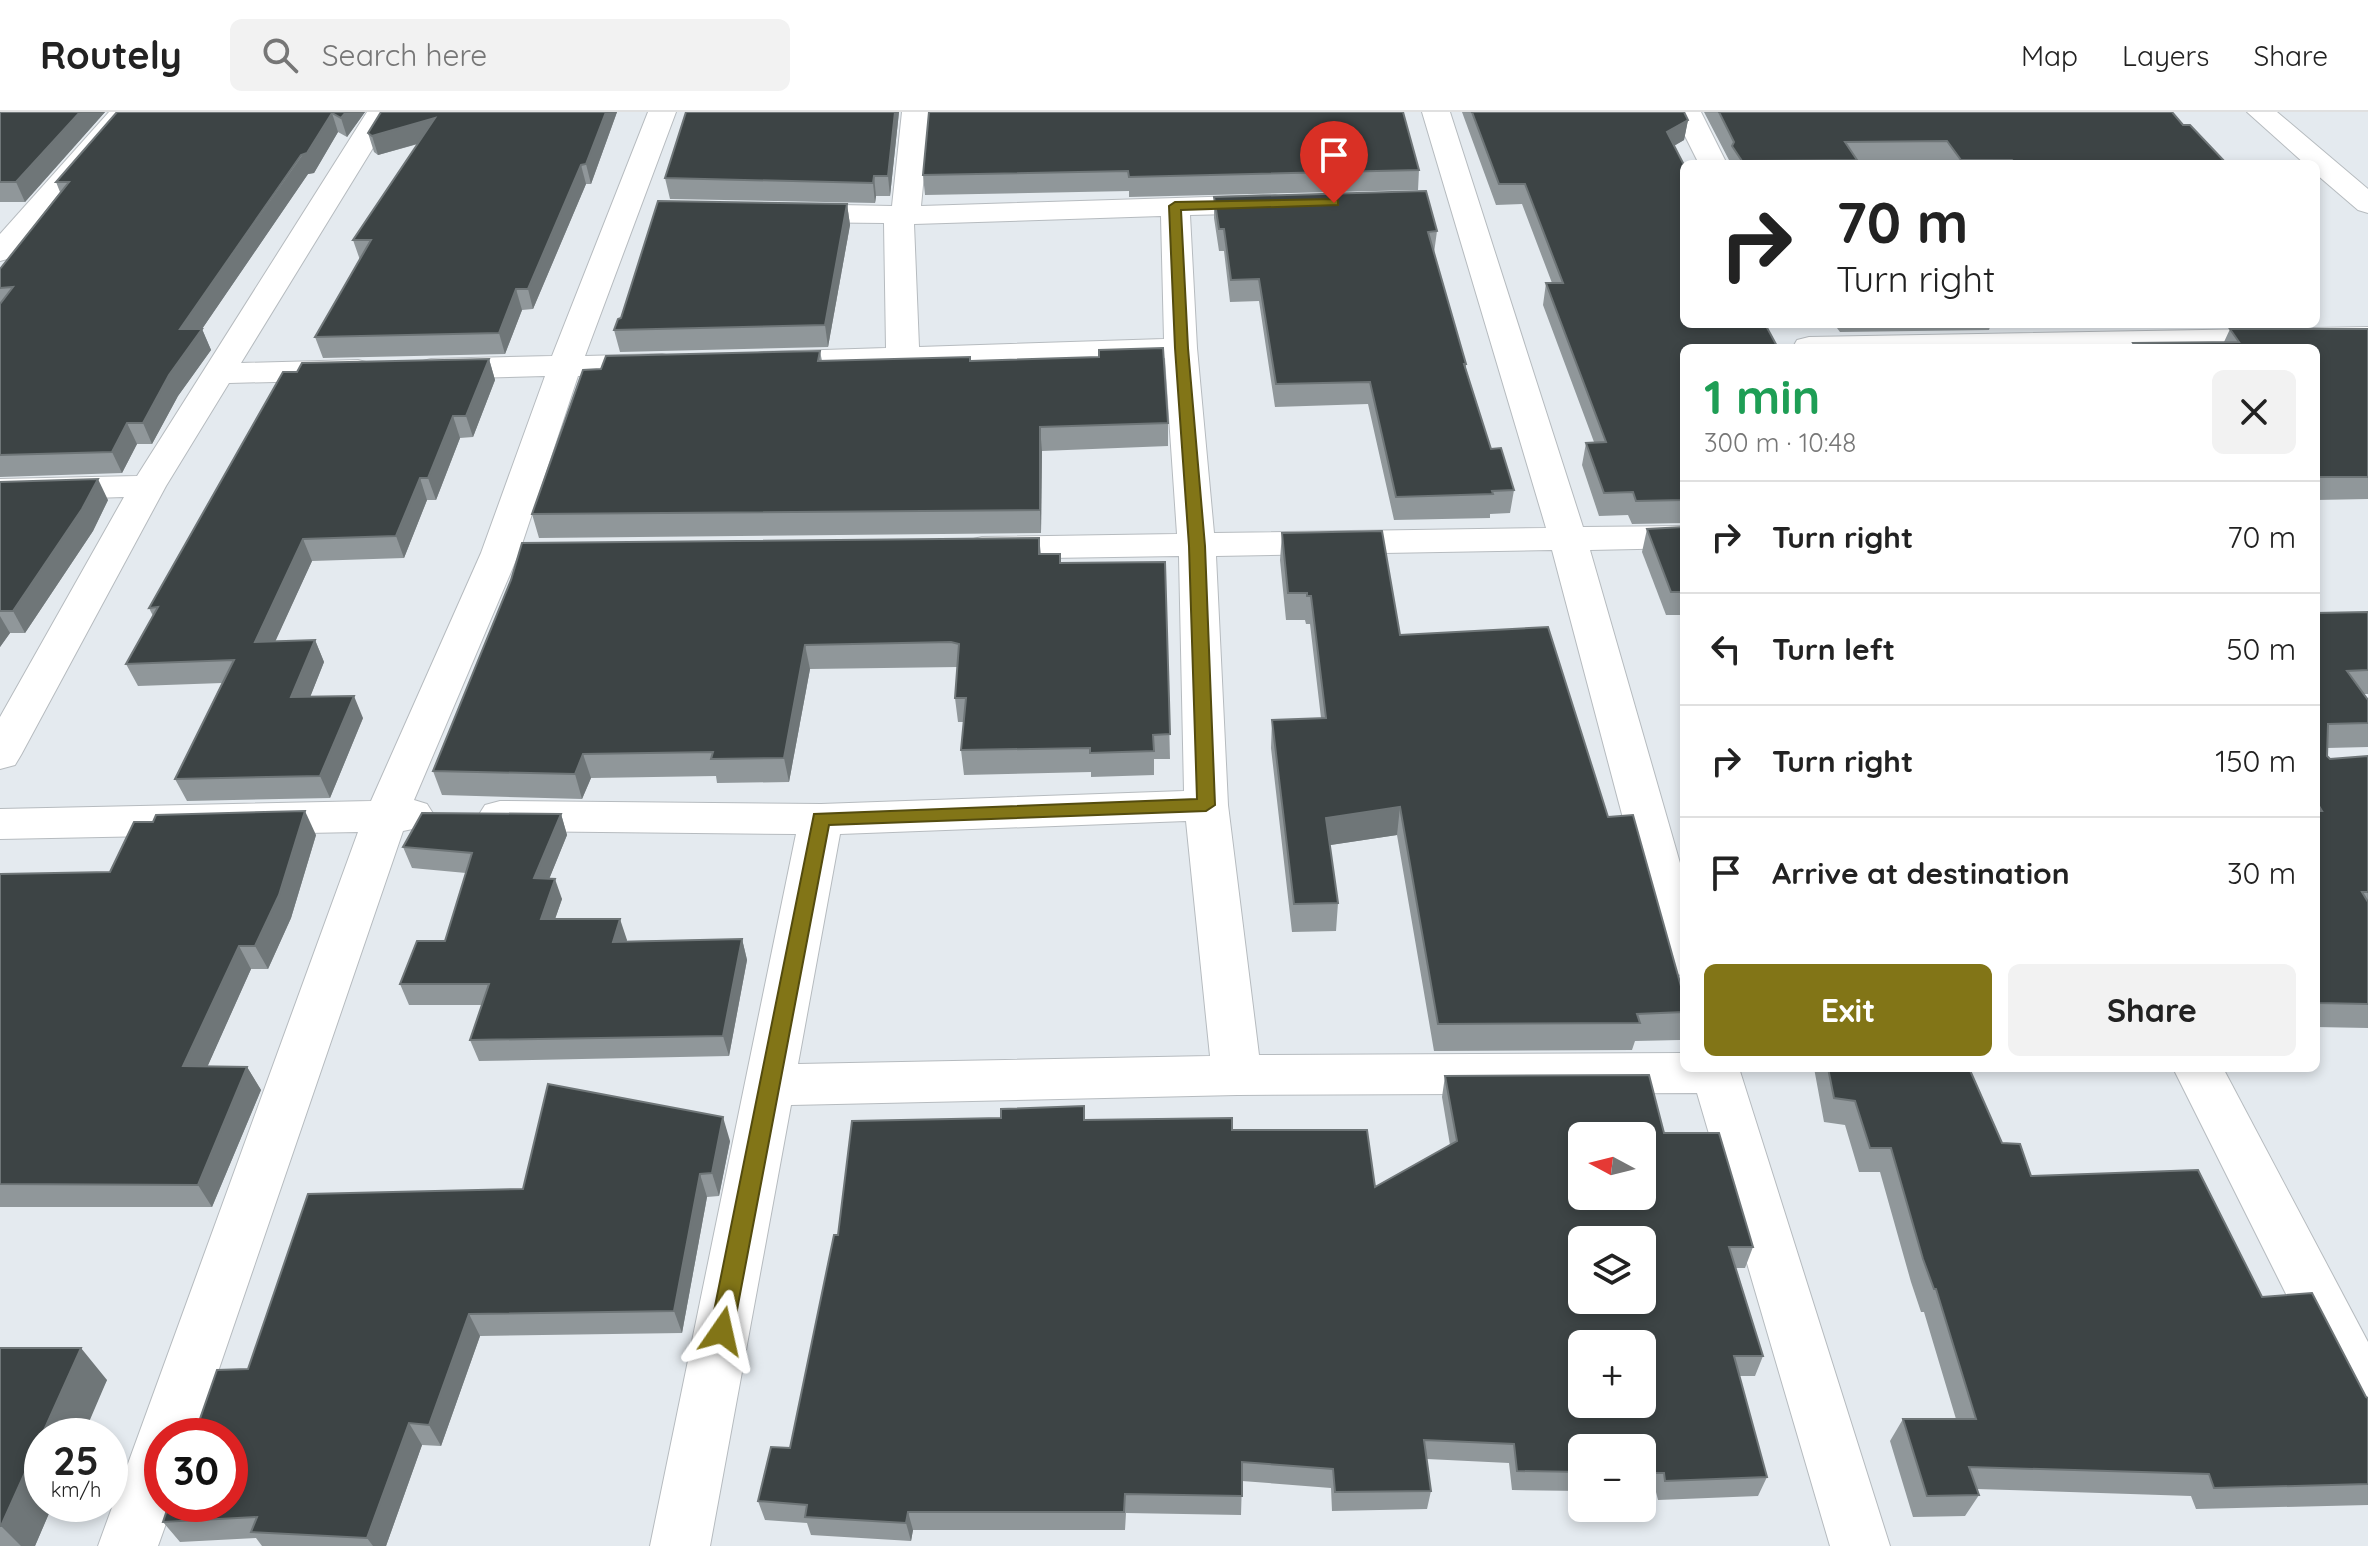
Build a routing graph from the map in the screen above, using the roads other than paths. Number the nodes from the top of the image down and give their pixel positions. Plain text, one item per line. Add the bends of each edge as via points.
1 (124, 112) edge
2 (381, 112) edge
3 (662, 112) edge
4 (916, 112) edge
5 (1436, 112) edge
6 (1687, 112) edge
7 (2261, 112) edge
8 (1711, 160) edge
9 (2318, 160) edge
10 (2320, 162) edge
11 (2320, 187) edge
12 (2358, 194) edge
13 (1302, 203) edge
14 (1175, 206) junction
15 (768, 212) edge
16 (906, 214) junction
17 (6, 238) edge
18 (2368, 337) edge
19 (2012, 344) edge
20 (1181, 348) junction
21 (903, 359) junction
22 (734, 363) edge
23 (688, 364) edge
24 (565, 366) junction
25 (220, 373) junction
26 (148, 486) junction
27 (0, 490) edge
28 (1680, 537) edge
29 (1568, 539) junction
30 (1197, 546) junction
31 (943, 548) edge
32 (0, 755) edge
33 (1206, 805) junction
34 (386, 815) junction
35 (821, 819) junction
36 (0, 824) edge
37 (1680, 944) edge
38 (1680, 1071) edge
39 (1715, 1072) edge
40 (2200, 1072) edge
41 (1237, 1075) junction
42 (770, 1085) junction
43 (2368, 1399) edge
44 (173, 1418) edge
45 (144, 1501) edge
46 (128, 1546) edge
47 (680, 1546) edge
48 (1860, 1546) edge

1 - 17 street
2 - 25 street
3 - 24 street via 642,210
4 - 16 street
5 - 29 street via 1445,200
6 - 8 street
7 - 9 street
10 - 12 street
11 - 12 street
13 - 14 street
14 - 16 street
14 - 20 street
15 - 16 street
16 - 21 street via 899,219
18 - 19 street
20 - 21 street
20 - 30 street
21 - 22 street
23 - 24 street
24 - 25 street
24 - 34 street via 516,553
25 - 26 street
26 - 27 street
26 - 32 street
28 - 29 street
29 - 30 street
29 - 37 street
30 - 31 street
30 - 33 street
33 - 35 street
33 - 41 street
34 - 35 street
34 - 36 street
34 - 44 street
35 - 42 street
38 - 41 street
39 - 48 street
40 - 43 street
41 - 42 street
42 - 47 street
45 - 46 street

